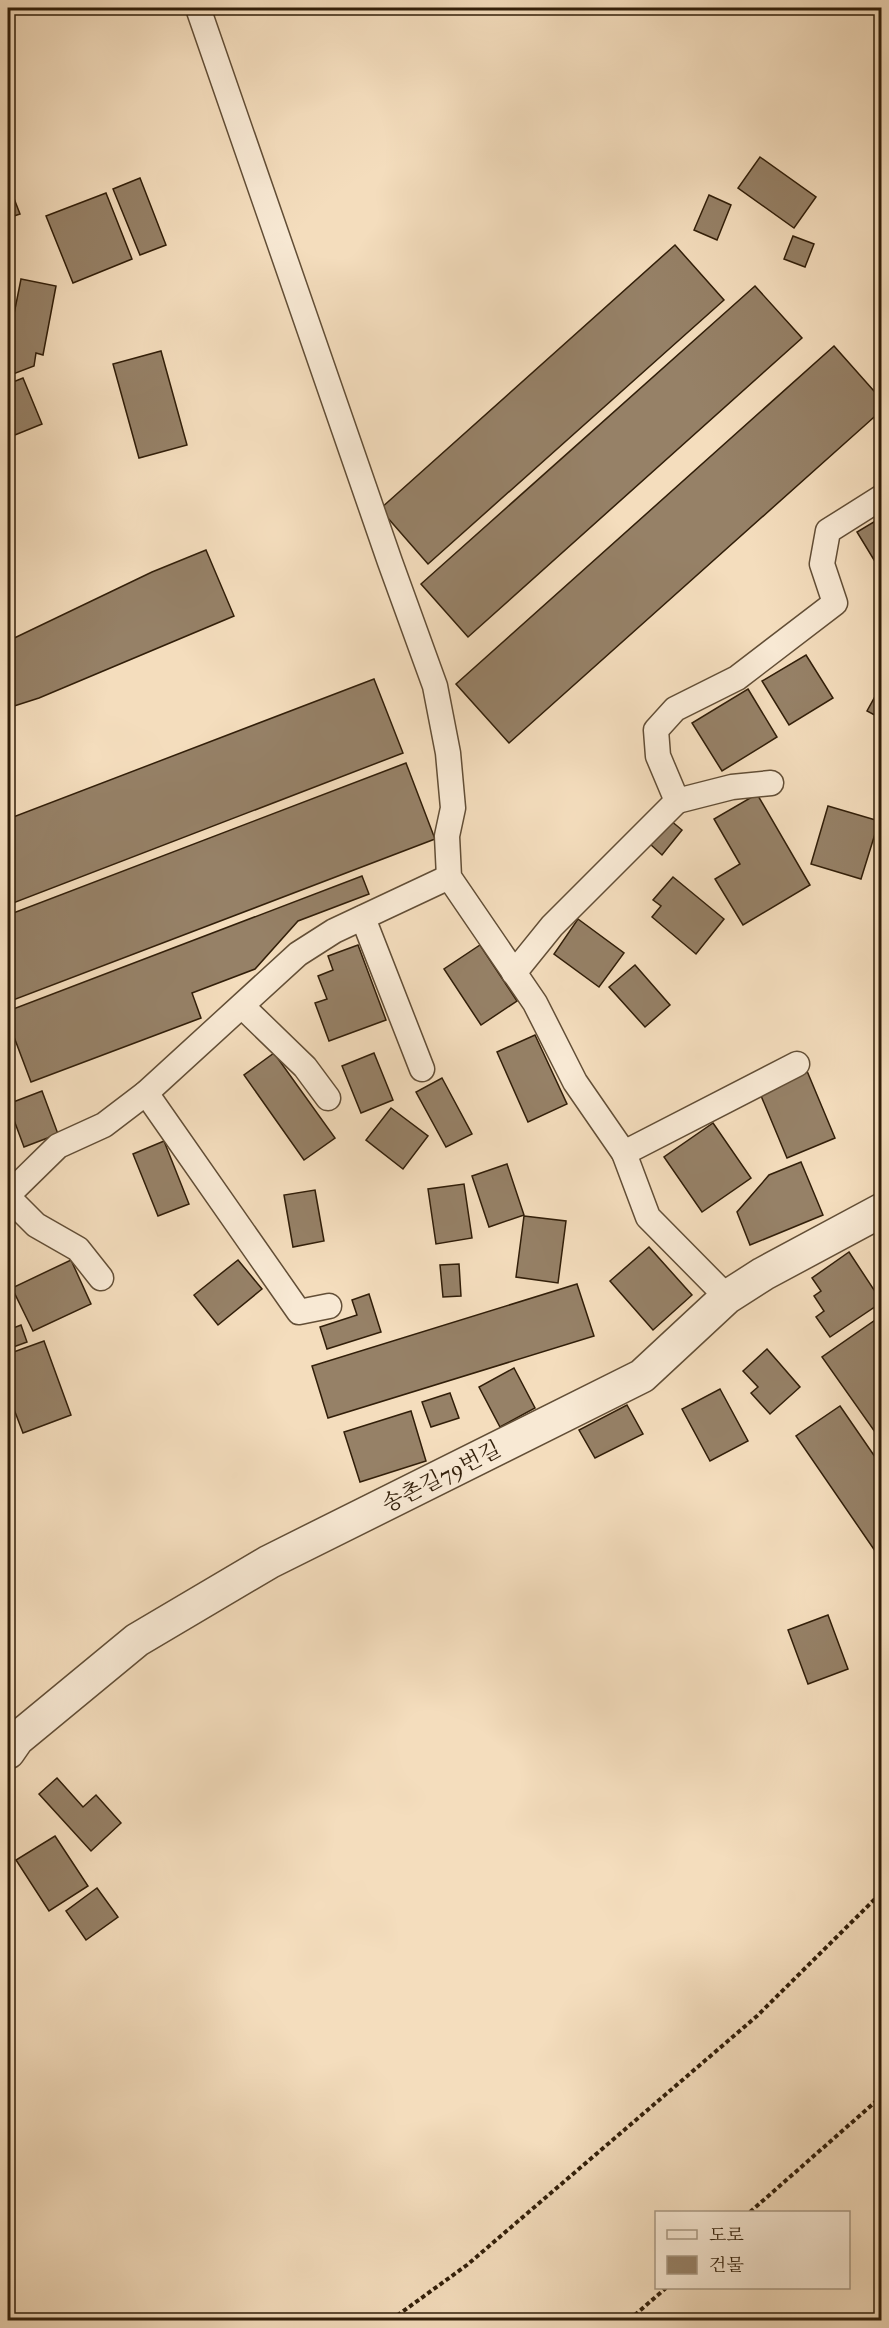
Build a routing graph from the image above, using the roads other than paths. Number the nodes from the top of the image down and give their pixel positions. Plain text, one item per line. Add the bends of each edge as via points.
1 (198, 8) edge
2 (882, 497) edge
3 (771, 783) dead end
4 (677, 801) junction
5 (449, 877) junction
6 (363, 918) junction
7 (514, 973) junction
8 (242, 1006) junction
9 (797, 1064) dead end
10 (422, 1069) dead end
11 (146, 1093) junction
12 (328, 1098) dead end
13 (624, 1153) junction
14 (8, 1196) edge
15 (882, 1210) edge
16 (101, 1278) dead end
17 (727, 1297) junction
18 (329, 1306) dead end
19 (8, 1751) edge

1 - 5 lane via 435,686 448,753 453,808 447,836
2 - 4 lane via 828,531 822,564 835,603 737,678 675,709 656,730 658,756
3 - 4 lane via 732,787
4 - 7 lane via 552,926
5 - 6 lane
5 - 7 lane
6 - 8 lane via 298,954
6 - 10 lane
7 - 13 lane via 535,1003 575,1082
8 - 11 lane
8 - 12 lane via 305,1067
9 - 13 lane
11 - 14 lane via 104,1125 58,1146
11 - 18 lane via 299,1312
13 - 17 lane via 648,1217
14 - 16 lane via 36,1225 78,1249
15 - 17 street, 송촌길79번길
17 - 19 street, 송촌길79번길 via 642,1376 269,1562 137,1640 17,1739

